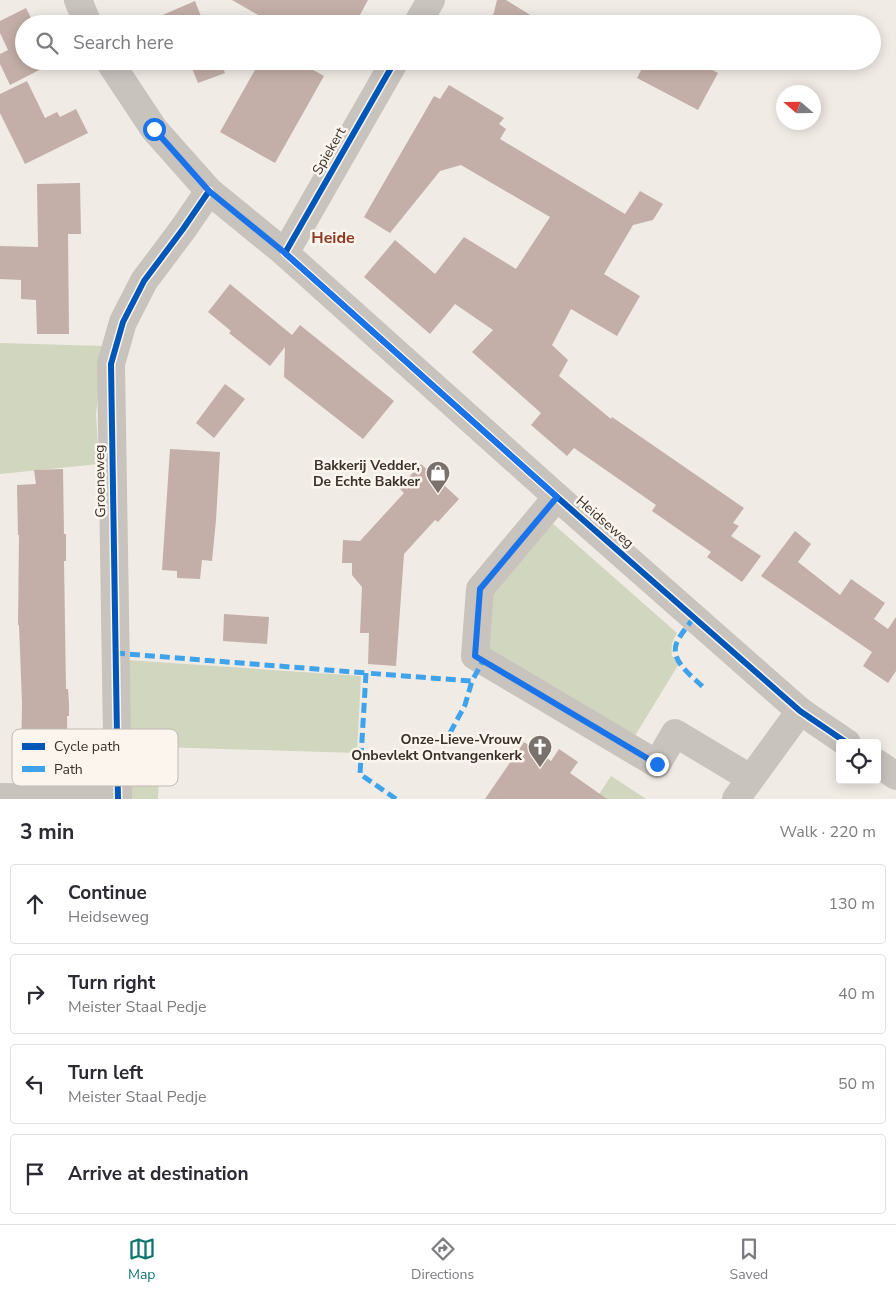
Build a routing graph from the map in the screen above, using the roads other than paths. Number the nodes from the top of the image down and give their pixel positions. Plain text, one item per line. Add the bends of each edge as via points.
1 (78, 0) edge
2 (431, 0) edge
3 (84, 15) edge
4 (422, 15) edge
5 (115, 70) edge
6 (390, 70) edge
7 (209, 191) junction
8 (285, 253) junction
9 (557, 497) junction
10 (800, 710) junction
11 (117, 729) edge
12 (841, 739) edge
13 (881, 767) edge
14 (896, 776) edge
15 (118, 786) edge
16 (743, 789) edge
17 (0, 797) edge
18 (118, 799) edge

1 - 3 street
2 - 4 street
5 - 7 street, Heidseweg via 154,129
6 - 8 street, Spiekert
7 - 8 street, Heidseweg
7 - 11 street, Groeneweg via 144,282 123,322 111,364
8 - 9 street, Heidseweg
9 - 10 street, Heidseweg
9 - 16 street via 480,589 475,656 657,764 675,733
10 - 12 street, Heidseweg
10 - 16 street
13 - 14 street
15 - 18 street, Groeneweg
17 - 18 street

